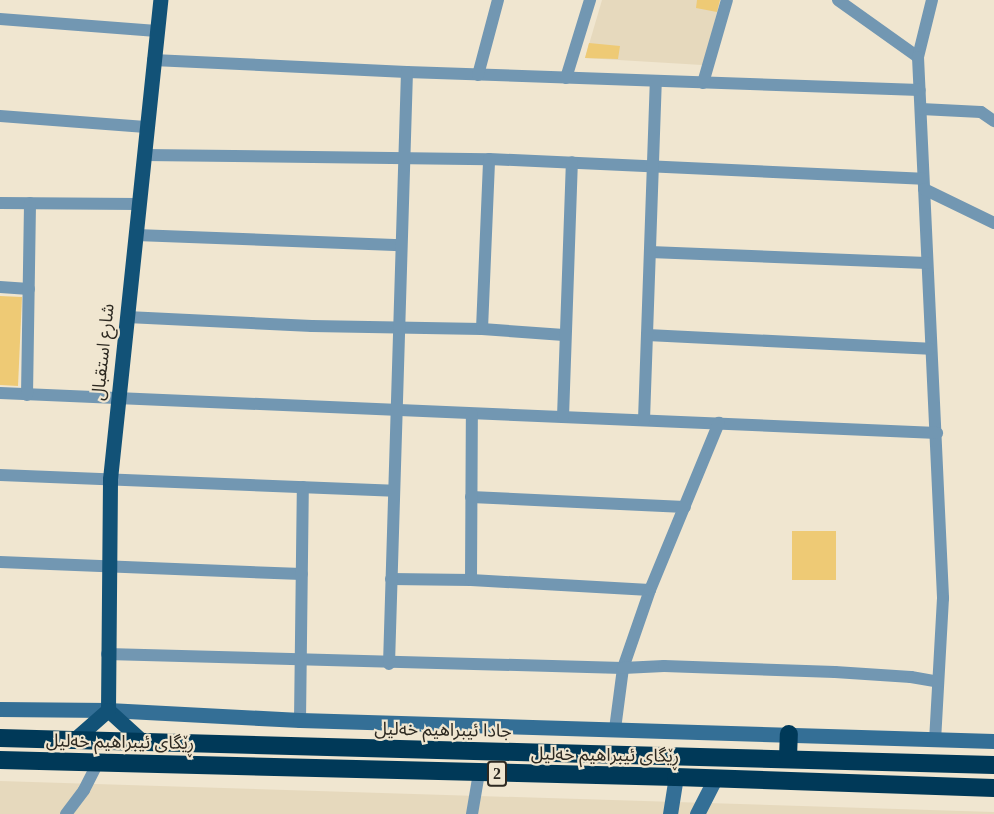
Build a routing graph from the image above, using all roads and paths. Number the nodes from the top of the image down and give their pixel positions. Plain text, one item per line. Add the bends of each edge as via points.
1 (160, 0) edge
2 (498, 0) edge
3 (590, 0) edge
4 (727, 0) edge
5 (838, 0) edge
6 (932, 0) edge
7 (0, 19) edge
8 (157, 31) junction
9 (918, 57) junction
10 (153, 60) junction
11 (407, 72) junction
12 (478, 75) junction
13 (566, 78) junction
14 (656, 81) junction
15 (703, 83) junction
16 (920, 90) junction
17 (921, 109) junction
18 (0, 116) edge
19 (994, 121) edge
20 (146, 127) junction
21 (144, 155) junction
22 (404, 158) junction
23 (489, 159) junction
24 (572, 162) junction
25 (653, 165) junction
26 (923, 184) junction
27 (0, 203) edge
28 (30, 203) junction
29 (138, 204) junction
30 (994, 223) edge
31 (136, 235) junction
32 (401, 245) junction
33 (650, 252) junction
34 (927, 264) junction
35 (0, 287) edge
36 (29, 289) junction
37 (127, 317) junction
38 (399, 327) junction
39 (482, 329) junction
40 (564, 335) junction
41 (647, 335) junction
42 (930, 349) junction
43 (0, 393) edge
44 (27, 395) junction
45 (118, 400) junction
46 (396, 411) junction
47 (472, 414) junction
48 (562, 417) junction
49 (644, 420) junction
50 (719, 423) junction
51 (937, 433) junction
52 (0, 475) edge
53 (110, 479) junction
54 (303, 487) junction
55 (394, 491) junction
56 (471, 497) junction
57 (685, 507) junction
58 (0, 562) edge
59 (107, 565) junction
60 (302, 574) junction
61 (391, 579) junction
62 (471, 580) junction
63 (650, 590) junction
64 (107, 654) junction
65 (300, 661) junction
66 (389, 664) junction
67 (623, 668) junction
68 (938, 682) junction
69 (0, 709) edge
70 (108, 710) junction
71 (300, 720) junction
72 (615, 729) junction
73 (789, 734) junction
74 (0, 738) edge
75 (75, 739) junction
76 (935, 739) junction
77 (142, 741) junction
78 (994, 741) edge
79 (361, 749) junction
80 (427, 750) junction
81 (788, 758) junction
82 (0, 760) edge
83 (99, 761) junction
84 (994, 765) edge
85 (360, 770) junction
86 (427, 772) junction
87 (478, 773) junction
88 (676, 777) junction
89 (715, 779) junction
90 (994, 788) edge
91 (66, 814) edge
92 (472, 814) edge
93 (670, 814) edge
94 (697, 814) edge

1 - 8 main road, شارع استقبال
2 - 12 street
3 - 13 street
4 - 15 street
5 - 9 street
6 - 9 street
7 - 8 street
8 - 10 main road, شارع استقبال
9 - 16 street
10 - 11 street
10 - 20 main road, شارع استقبال
11 - 12 street
11 - 22 street
12 - 13 street
13 - 14 street
14 - 15 street
14 - 25 street
15 - 16 street
16 - 17 street
17 - 19 street via 981,112
17 - 26 street
18 - 20 street
20 - 21 main road, شارع استقبال
21 - 22 street
21 - 29 main road, شارع استقبال
22 - 23 street
22 - 32 street
23 - 24 street
23 - 39 street
24 - 25 street
24 - 40 street
25 - 26 street
25 - 33 street
26 - 30 street
26 - 34 street
27 - 28 street
28 - 29 street
28 - 36 street
29 - 31 main road, شارع استقبال
31 - 32 street
31 - 37 main road, شارع استقبال
32 - 38 street
33 - 34 street
33 - 41 street
34 - 42 street
35 - 36 street
36 - 44 street
37 - 38 street via 312,327
37 - 45 main road, شارع استقبال
38 - 39 street
38 - 46 street
39 - 40 street
40 - 48 street
41 - 42 street
41 - 49 street
42 - 51 street
43 - 44 street
44 - 45 street
45 - 46 street
45 - 53 main road, شارع استقبال
46 - 47 street
46 - 55 street
47 - 48 street
47 - 56 street
48 - 49 street
49 - 50 street
50 - 51 street
50 - 57 street
51 - 68 street via 943,598
52 - 53 street
53 - 54 street
53 - 59 main road, شارع استقبال
54 - 55 street
54 - 60 street
55 - 61 street
56 - 57 street
56 - 62 street
57 - 63 street
58 - 59 street
59 - 60 street
59 - 64 main road, شارع استقبال
60 - 65 street
61 - 62 street
61 - 66 street
62 - 63 street
63 - 67 street
64 - 65 street
64 - 70 main road, شارع استقبال
65 - 66 street
65 - 71 street
66 - 67 street
67 - 68 street via 835,672
67 - 72 street
68 - 76 street
69 - 70 main road
70 - 71 main road
70 - 75 main road
70 - 77 main road
71 - 72 main road
72 - 73 main road
73 - 76 main road
73 - 81 highway
74 - 75 highway, جادا ئیبراهیم خەلیل / 2
75 - 77 highway, جادا ئیبراهیم خەلیل / 2
76 - 78 main road
77 - 79 highway, جادا ئیبراهیم خەلیل / 2
79 - 80 highway, جادا ئیبراهیم خەلیل / 2
79 - 85 highway
80 - 81 highway, جادا ئیبراهیم خەلیل / 2
80 - 86 highway
81 - 84 highway, جادا ئیبراهیم خەلیل / 2
82 - 83 highway, ڕێگای ئیبراهیم خەلیل / 2
83 - 85 highway, ڕێگای ئیبراهیم خەلیل / 2
83 - 91 street
85 - 86 highway, ڕێگای ئیبراهیم خەلیل / 2
86 - 87 highway, ڕێگای ئیبراهیم خەلیل / 2
87 - 88 highway, ڕێگای ئیبراهیم خەلیل / 2
87 - 92 street
88 - 89 highway, ڕێگای ئیبراهیم خەلیل / 2
88 - 93 main road
89 - 90 highway, ڕێگای ئیبراهیم خەلیل / 2
89 - 94 main road

